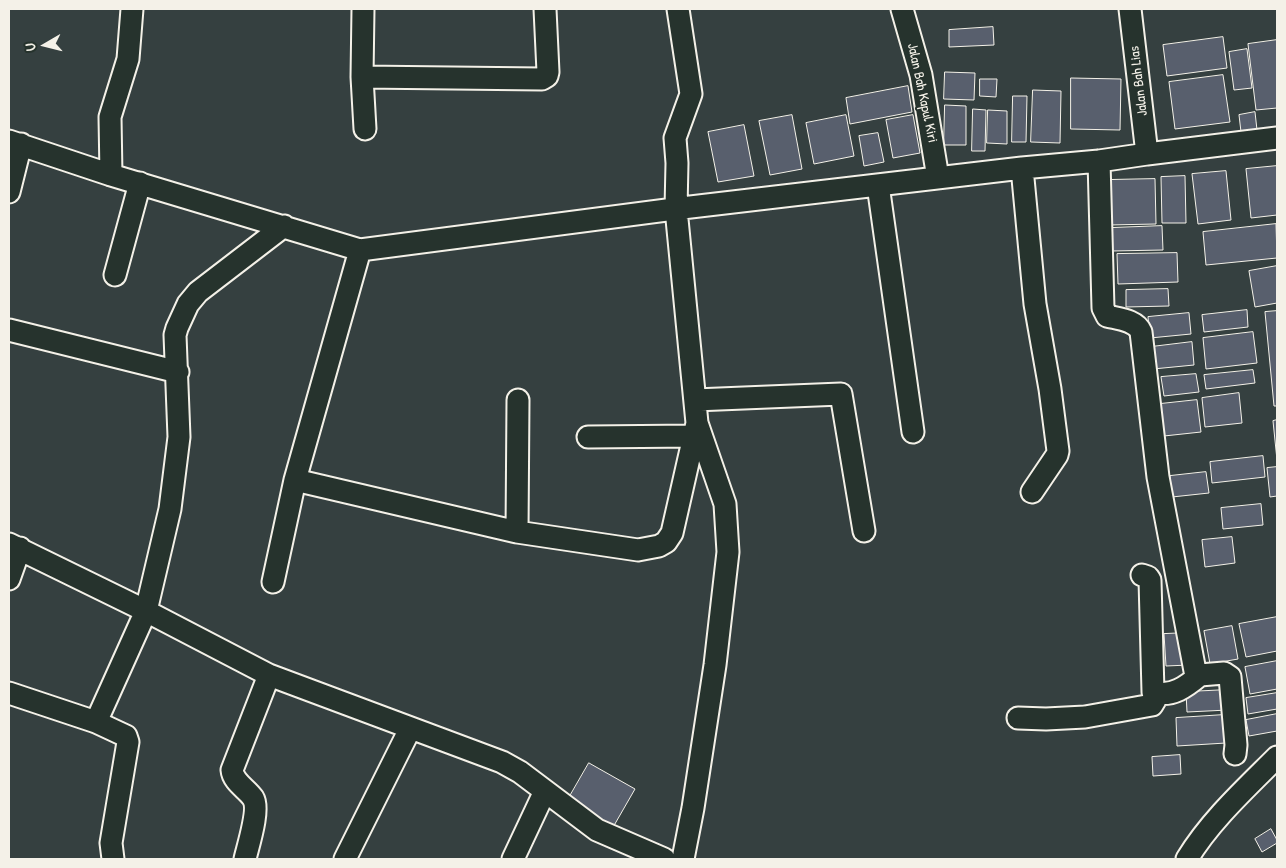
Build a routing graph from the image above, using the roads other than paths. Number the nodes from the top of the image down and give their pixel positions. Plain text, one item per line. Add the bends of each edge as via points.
1 (132, 9) edge
2 (364, 9) edge
3 (545, 9) edge
4 (678, 9) edge
5 (902, 9) edge
6 (1130, 9) edge
7 (362, 77) junction
8 (365, 129) dead end
9 (1277, 138) edge
10 (15, 142) edge
11 (1147, 154) junction
12 (1099, 161) junction
13 (1022, 168) junction
14 (111, 175) junction
15 (938, 178) junction
16 (140, 183) junction
17 (878, 185) junction
18 (9, 192) edge
19 (676, 209) junction
20 (284, 226) junction
21 (360, 250) junction
22 (115, 275) dead end
23 (9, 330) edge
24 (178, 372) junction
25 (518, 400) dead end
26 (695, 400) junction
27 (696, 429) junction
28 (913, 432) dead end
29 (588, 437) dead end
30 (295, 480) junction
31 (1032, 492) dead end
32 (864, 530) dead end
33 (517, 532) junction
34 (14, 546) edge
35 (1142, 575) dead end
36 (9, 579) edge
37 (273, 582) dead end
38 (146, 612) junction
39 (269, 675) junction
40 (1200, 675) junction
41 (1154, 692) junction
42 (9, 694) edge
43 (1018, 718) dead end
44 (96, 722) junction
45 (410, 728) junction
46 (1235, 754) dead end
47 (1277, 758) edge
48 (545, 790) junction
49 (113, 859) edge
50 (245, 859) edge
51 (345, 859) edge
52 (513, 859) edge
53 (664, 859) edge
54 (683, 859) edge
55 (1187, 859) edge

1 - 14 street via 128,59 110,117
2 - 7 street
3 - 7 street via 548,72 542,79
4 - 19 street via 691,94 675,138
5 - 15 street, Jalan Bah Kapul Kiri via 921,76
6 - 11 street, Jalan Bah Lias
7 - 8 street
9 - 11 street
10 - 14 street
10 - 18 street
11 - 12 street
12 - 13 street
12 - 40 street via 1103,308 1107,316 1134,324 1141,332 1158,477 1195,670
13 - 15 street
13 - 31 street via 1035,304 1058,451
14 - 16 street
15 - 17 street
16 - 20 street
16 - 22 street
17 - 19 street
17 - 28 street
19 - 21 street
19 - 26 street
20 - 21 street
20 - 24 street via 192,298 175,335
21 - 30 street
23 - 24 street
24 - 38 street via 179,437 170,509
25 - 33 street
26 - 27 street
26 - 32 street via 842,394
27 - 29 street
27 - 33 street via 672,533 666,542 638,550
27 - 54 street via 726,504 728,552 699,770
30 - 33 street
30 - 37 street
34 - 36 street
34 - 38 street
35 - 41 street via 1150,580
38 - 39 street
38 - 44 street
39 - 45 street
39 - 50 street via 232,765 232,776 253,798 256,808
40 - 41 street via 1174,692
40 - 46 street via 1224,672 1230,677
41 - 43 street via 1155,700 1146,706 1085,717
42 - 44 street
44 - 49 street via 124,734 128,742 111,843
45 - 48 street via 502,762
45 - 51 street
47 - 55 street via 1200,838
48 - 52 street
48 - 53 street via 597,830

